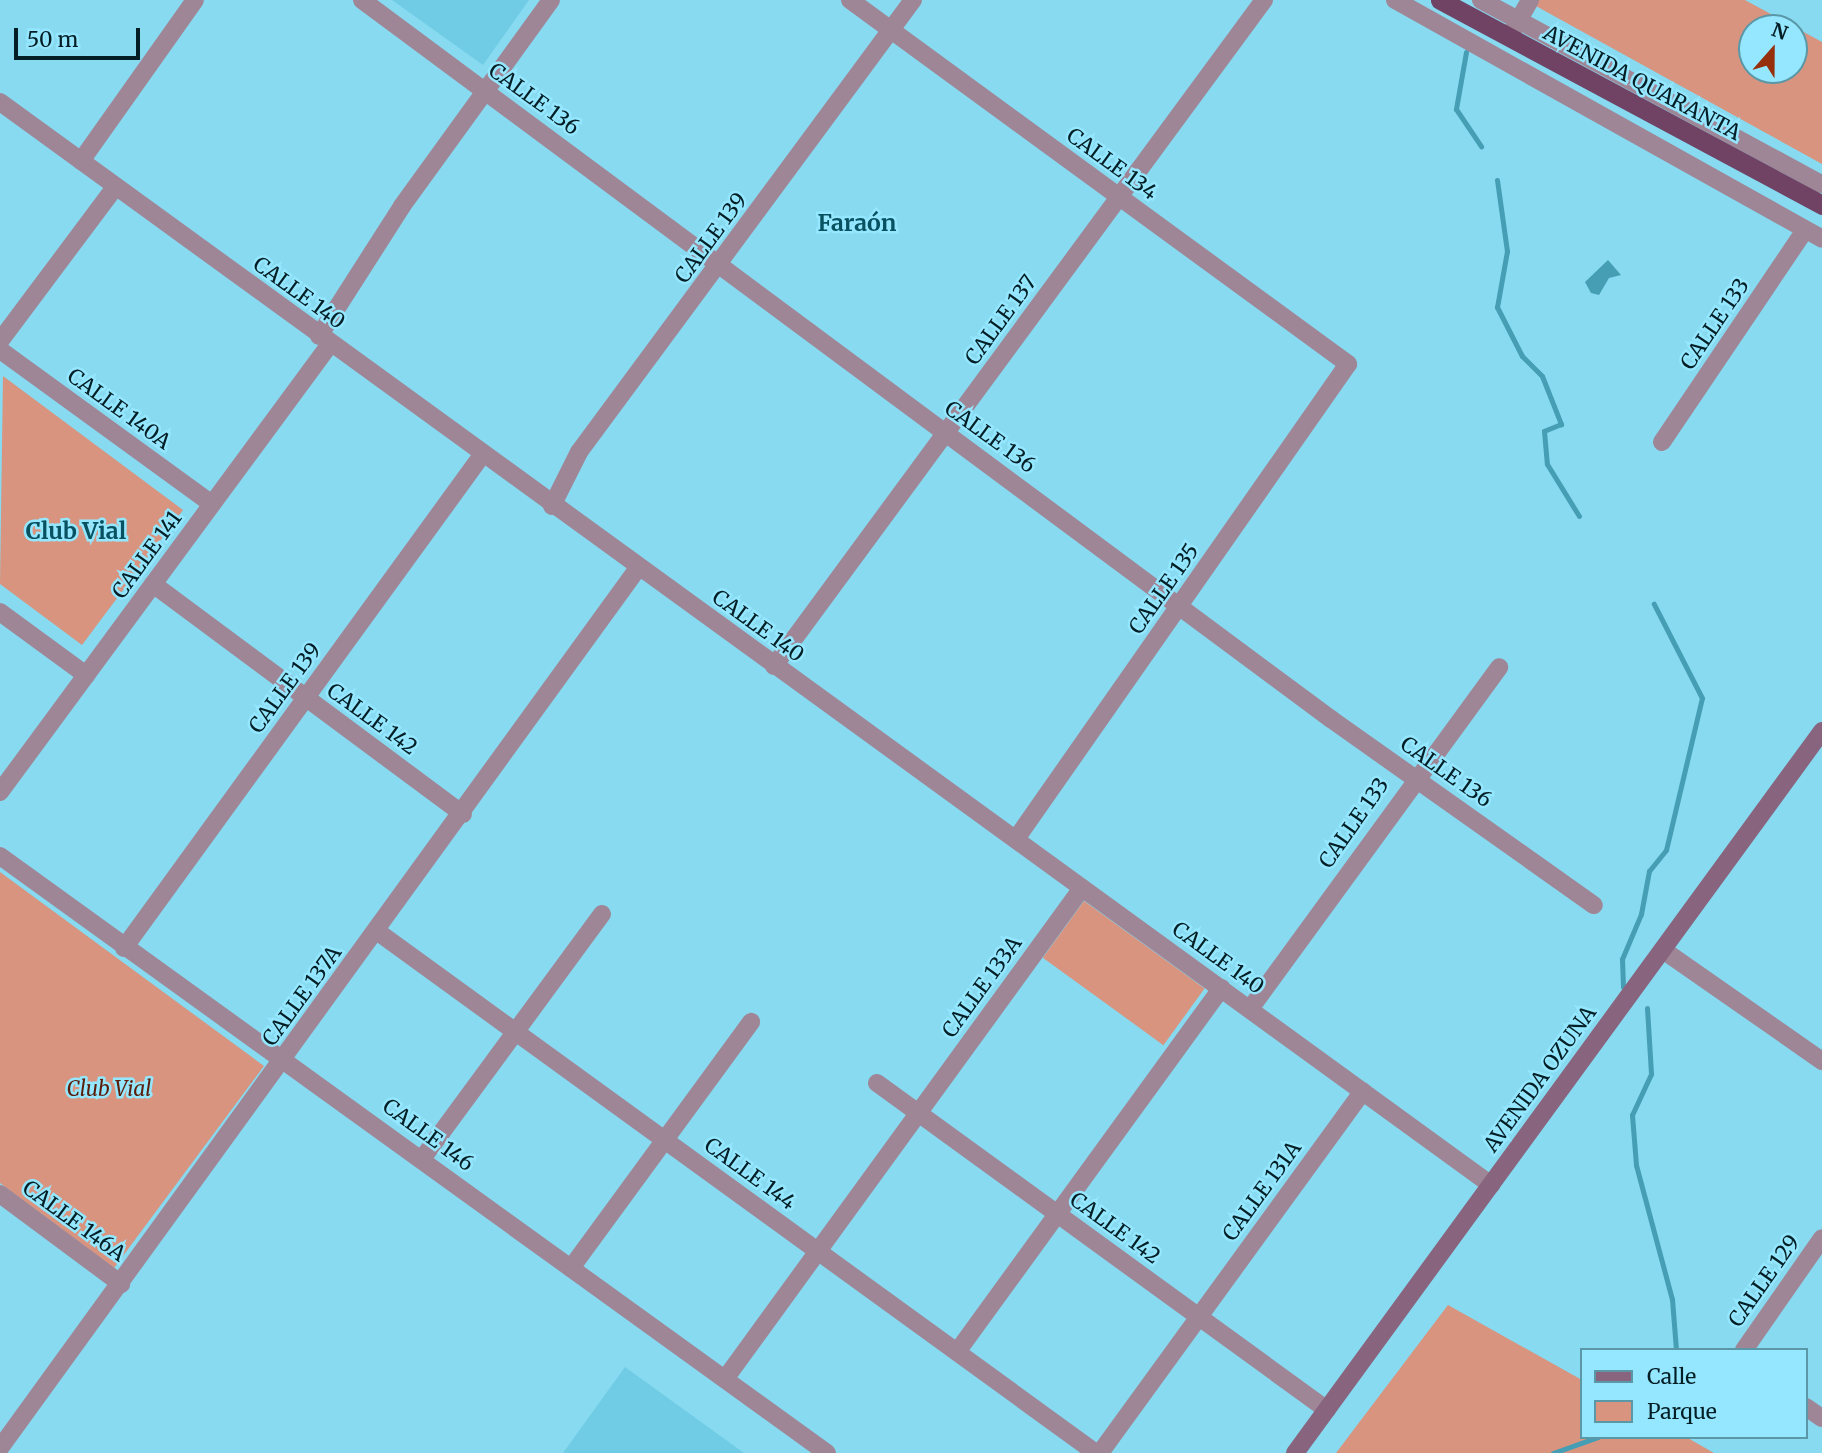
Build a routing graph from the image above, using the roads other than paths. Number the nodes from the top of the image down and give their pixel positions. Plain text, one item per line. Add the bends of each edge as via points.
1 (195, 0) edge
2 (362, 0) edge
3 (551, 0) edge
4 (850, 0) edge
5 (913, 0) edge
6 (1265, 0) edge
7 (1395, 0) edge
8 (1481, 0) edge
9 (1530, 0) edge
10 (1441, 1) edge
11 (1519, 20) junction
12 (892, 29) junction
13 (1506, 36) junction
14 (484, 90) junction
15 (0, 102) edge
16 (81, 161) junction
17 (1822, 184) edge
18 (115, 187) junction
19 (1119, 198) junction
20 (1822, 205) edge
21 (1805, 230) junction
22 (1822, 239) edge
23 (720, 264) junction
24 (324, 340) junction
25 (0, 341) edge
26 (0, 351) edge
27 (1349, 364) joint
28 (946, 433) junction
29 (1662, 442) dead end
30 (482, 455) junction
31 (212, 503) junction
32 (552, 506) junction
33 (638, 568) junction
34 (153, 584) junction
35 (1181, 605) junction
36 (0, 612) edge
37 (774, 666) junction
38 (1499, 667) dead end
39 (86, 676) junction
40 (306, 698) junction
41 (1822, 732) edge
42 (1414, 778) junction
43 (0, 792) edge
44 (463, 814) junction
45 (1016, 839) junction
46 (0, 856) edge
47 (1082, 888) junction
48 (1594, 905) dead end
49 (602, 914) dead end
50 (378, 932) junction
51 (124, 948) junction
52 (1663, 950) junction
53 (1221, 988) junction
54 (1250, 1009) junction
55 (751, 1022) dead end
56 (516, 1032) junction
57 (285, 1059) junction
58 (1822, 1061) edge
59 (877, 1083) dead end
60 (1363, 1091) junction
61 (918, 1113) junction
62 (665, 1140) junction
63 (422, 1159) junction
64 (1491, 1185) junction
65 (0, 1194) edge
66 (1056, 1213) junction
67 (1822, 1238) edge
68 (818, 1251) junction
69 (571, 1268) junction
70 (121, 1284) junction
71 (1199, 1317) junction
72 (1745, 1348) edge
73 (957, 1352) junction
74 (725, 1379) junction
75 (1327, 1410) junction
76 (0, 1448) edge
77 (827, 1453) edge
78 (1098, 1453) edge
79 (1295, 1453) edge

1 - 16 street
2 - 14 street, CALLE 136
3 - 14 street, CALLE 141
4 - 12 street, CALLE 134
5 - 12 street, CALLE 139
6 - 19 street, CALLE 137
7 - 21 street
8 - 11 street
9 - 11 street
10 - 13 highway, AVENIDA QUARANTA
11 - 13 street
11 - 17 street
12 - 19 street, CALLE 134
12 - 23 street, CALLE 139
13 - 20 highway, AVENIDA QUARANTA
14 - 23 street, CALLE 136
14 - 24 street, CALLE 141
15 - 16 street, CALLE 140
16 - 18 street, CALLE 140
18 - 24 street, CALLE 140
18 - 25 street
19 - 27 street, CALLE 134
19 - 28 street, CALLE 137
21 - 22 street
21 - 29 street, CALLE 133
23 - 28 street, CALLE 136
23 - 32 street, CALLE 139 via 579,452
24 - 30 street, CALLE 140
24 - 31 street, CALLE 141
26 - 31 street, CALLE 140A
27 - 35 street, CALLE 135
28 - 35 street, CALLE 136
28 - 37 street, CALLE 137
30 - 32 street, CALLE 140
30 - 40 street, CALLE 139
31 - 34 street, CALLE 141
32 - 33 street, CALLE 140
33 - 37 street, CALLE 140
33 - 44 street, CALLE 137A
34 - 39 street, CALLE 141
34 - 40 street, CALLE 142
35 - 42 street, CALLE 136
35 - 45 street, CALLE 135
36 - 39 street
37 - 45 street, CALLE 140
38 - 42 street, CALLE 133
39 - 43 street, CALLE 141
40 - 44 street, CALLE 142
40 - 51 street, CALLE 139
41 - 52 main road, AVENIDA OZUNA
42 - 48 street, CALLE 136
42 - 54 street, CALLE 133
44 - 50 street, CALLE 137A
45 - 47 street, CALLE 140
46 - 51 street, CALLE 146
47 - 53 street, CALLE 140
47 - 61 street, CALLE 133A
49 - 56 street
50 - 56 street, CALLE 144
50 - 57 street, CALLE 137A
51 - 57 street, CALLE 146
52 - 58 street
52 - 64 main road, AVENIDA OZUNA
53 - 54 street, CALLE 140
53 - 66 street
54 - 60 street, CALLE 140
55 - 62 street
56 - 62 street, CALLE 144
56 - 63 street
57 - 63 street, CALLE 146
57 - 70 street, CALLE 137A
59 - 61 street, CALLE 142
60 - 64 street, CALLE 140
60 - 71 street, CALLE 131A
61 - 66 street, CALLE 142
61 - 68 street, CALLE 133A
62 - 68 street, CALLE 144
62 - 69 street
63 - 69 street, CALLE 146
64 - 75 main road, AVENIDA OZUNA
65 - 70 street, CALLE 146A
66 - 71 street, CALLE 142
66 - 73 street
67 - 72 street, CALLE 129
68 - 73 street, CALLE 144
68 - 74 street, CALLE 133A
69 - 74 street, CALLE 146
70 - 76 street, CALLE 137A
71 - 75 street, CALLE 142
71 - 78 street, CALLE 131A
73 - 78 street, CALLE 144
74 - 77 street, CALLE 146
75 - 79 main road, AVENIDA OZUNA

